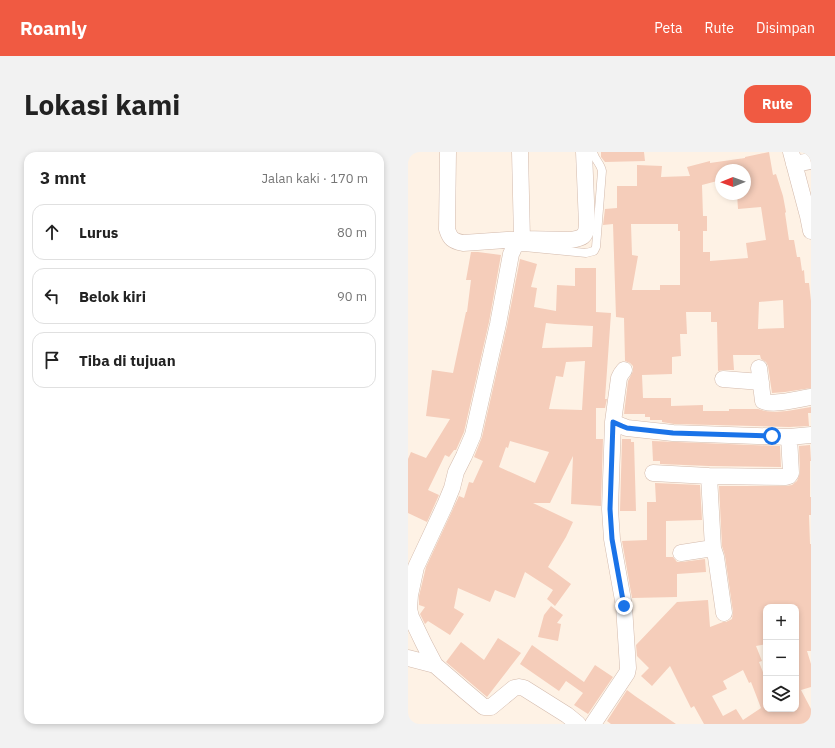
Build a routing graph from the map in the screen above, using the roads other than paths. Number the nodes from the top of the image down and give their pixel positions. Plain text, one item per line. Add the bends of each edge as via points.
1 (448, 152) edge
2 (520, 152) edge
3 (584, 152) edge
4 (593, 152) edge
5 (792, 158) edge
6 (811, 161) edge
7 (811, 231) edge
8 (517, 244) junction
9 (624, 370) dead end
10 (724, 380) dead end
11 (811, 397) edge
12 (613, 422) junction
13 (811, 435) edge
14 (789, 437) junction
15 (653, 473) dead end
16 (709, 476) junction
17 (713, 548) junction
18 (681, 553) dead end
19 (724, 613) dead end
20 (408, 658) edge
21 (435, 665) junction
22 (570, 721) edge
23 (593, 724) edge

1 - 8 street via 447,229 450,238 463,243
2 - 8 street
3 - 8 street via 587,225 584,235 571,240
4 - 8 lane via 602,172 594,251 586,253 516,248
5 - 6 street
5 - 7 street
8 - 21 street via 511,254 473,435 416,567 410,595 411,617
9 - 12 street via 619,378
10 - 11 street via 760,375 763,401 767,403
12 - 14 street via 627,428 673,433
12 - 23 street via 610,516 624,606 628,668
13 - 14 street
14 - 16 street via 789,476
15 - 16 street
16 - 17 street
17 - 18 street
17 - 19 street
20 - 21 street
21 - 22 street via 484,707 491,707 514,688 519,687

